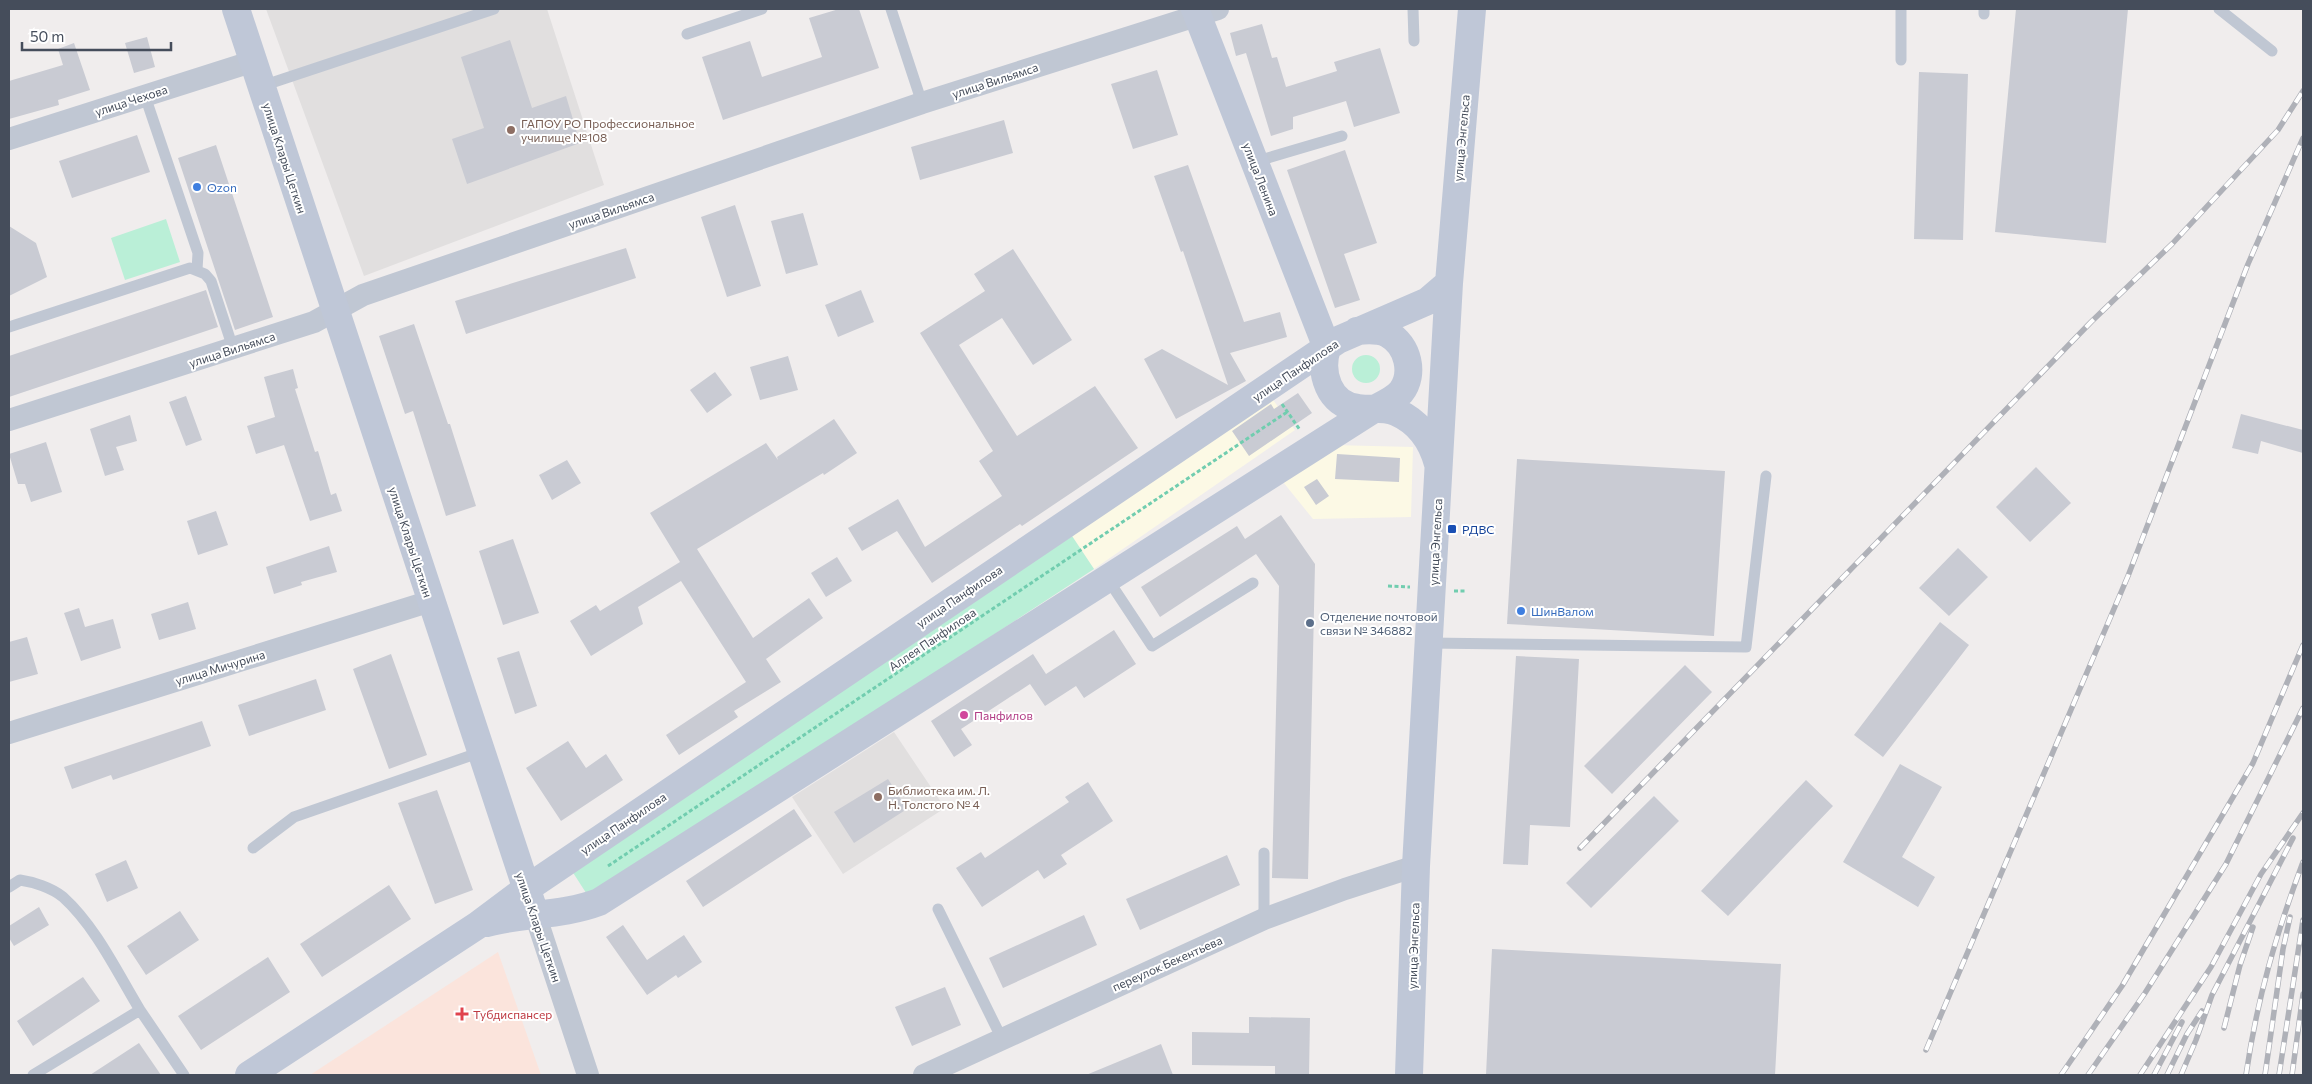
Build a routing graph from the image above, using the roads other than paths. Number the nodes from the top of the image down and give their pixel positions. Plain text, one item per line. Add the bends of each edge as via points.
1 (236, 9) edge
2 (494, 9) edge
3 (762, 9) edge
4 (891, 9) edge
5 (1413, 9) edge
6 (1472, 9) edge
7 (1901, 9) edge
8 (2219, 9) edge
9 (1203, 11) edge
10 (687, 34) dead end
11 (1414, 41) dead end
12 (2272, 51) dead end
13 (1900, 60) dead end
14 (258, 74) junction
15 (145, 96) junction
16 (922, 103) junction
17 (1342, 136) dead end
18 (9, 139) edge
19 (1254, 162) junction
20 (197, 270) junction
21 (1449, 283) junction
22 (335, 311) junction
23 (9, 327) edge
24 (1354, 332) junction
25 (233, 348) junction
26 (1327, 348) junction
27 (1444, 367) junction
28 (1381, 405) junction
29 (9, 420) edge
30 (1439, 468) junction
31 (1766, 476) dead end
32 (1107, 578) junction
33 (1253, 583) dead end
34 (431, 600) junction
35 (1429, 643) junction
36 (9, 733) edge
37 (481, 752) junction
38 (253, 848) dead end
39 (1264, 853) dead end
40 (1416, 866) junction
41 (9, 887) edge
42 (526, 889) junction
43 (938, 909) dead end
44 (535, 914) junction
45 (1264, 919) junction
46 (478, 925) junction
47 (140, 1010) junction
48 (1002, 1039) junction
49 (33, 1075) edge
50 (184, 1075) edge
51 (249, 1075) edge
52 (588, 1075) edge
53 (924, 1075) edge
54 (1409, 1075) edge

1 - 14 street, улица Клары Цеткин
2 - 14 lane
3 - 10 lane
4 - 16 lane
5 - 11 lane
6 - 21 street, улица Энгельса
7 - 13 lane
8 - 12 lane
9 - 16 street, улица Вильямса
9 - 19 street, улица Ленина
14 - 15 street, улица Чехова
14 - 22 street, улица Клары Цеткин
15 - 18 street, улица Чехова
15 - 20 lane via 198,254
16 - 22 street, улица Вильямса via 363,295
17 - 19 lane
19 - 26 street, улица Ленина
20 - 23 lane via 184,268
20 - 25 lane via 211,281
21 - 24 street, улица Панфилова via 1428,301
21 - 27 street, улица Энгельса
22 - 25 street, улица Вильямса via 314,322
22 - 34 street, улица Клары Цеткин
24 - 26 street, улица Панфилова
24 - 28 street via 1371,330 1386,333 1398,341 1405,353 1408,380 1400,392
25 - 29 street, улица Вильямса
26 - 28 street via 1324,368 1326,382 1333,394 1342,403 1356,408
26 - 42 street, улица Панфилова
27 - 28 street, улица Панфилова via 1431,382 1418,390
27 - 30 street, улица Энгельса
28 - 30 street via 1418,426 1428,437
28 - 32 street, улица Панфилова
30 - 35 street, улица Энгельса
31 - 35 lane via 1746,647
32 - 33 lane via 1152,646
32 - 44 street, улица Панфилова via 599,902 581,910
34 - 36 street, улица Мичурина
34 - 37 street, улица Клары Цеткин
35 - 40 street, улица Энгельса
37 - 38 lane via 294,817
37 - 42 street, улица Клары Цеткин
39 - 45 lane
40 - 45 street, переулок Бекентьева
40 - 54 street, улица Энгельса
41 - 47 lane via 20,880 34,882 62,896 88,926
42 - 44 street, улица Клары Цеткин
42 - 46 street, улица Панфилова
43 - 48 lane
44 - 46 street, улица Панфилова
44 - 52 street, улица Клары Цеткин
45 - 48 street, переулок Бекентьева
46 - 51 street, улица Панфилова
47 - 49 lane
47 - 50 lane
48 - 53 street, переулок Бекентьева

